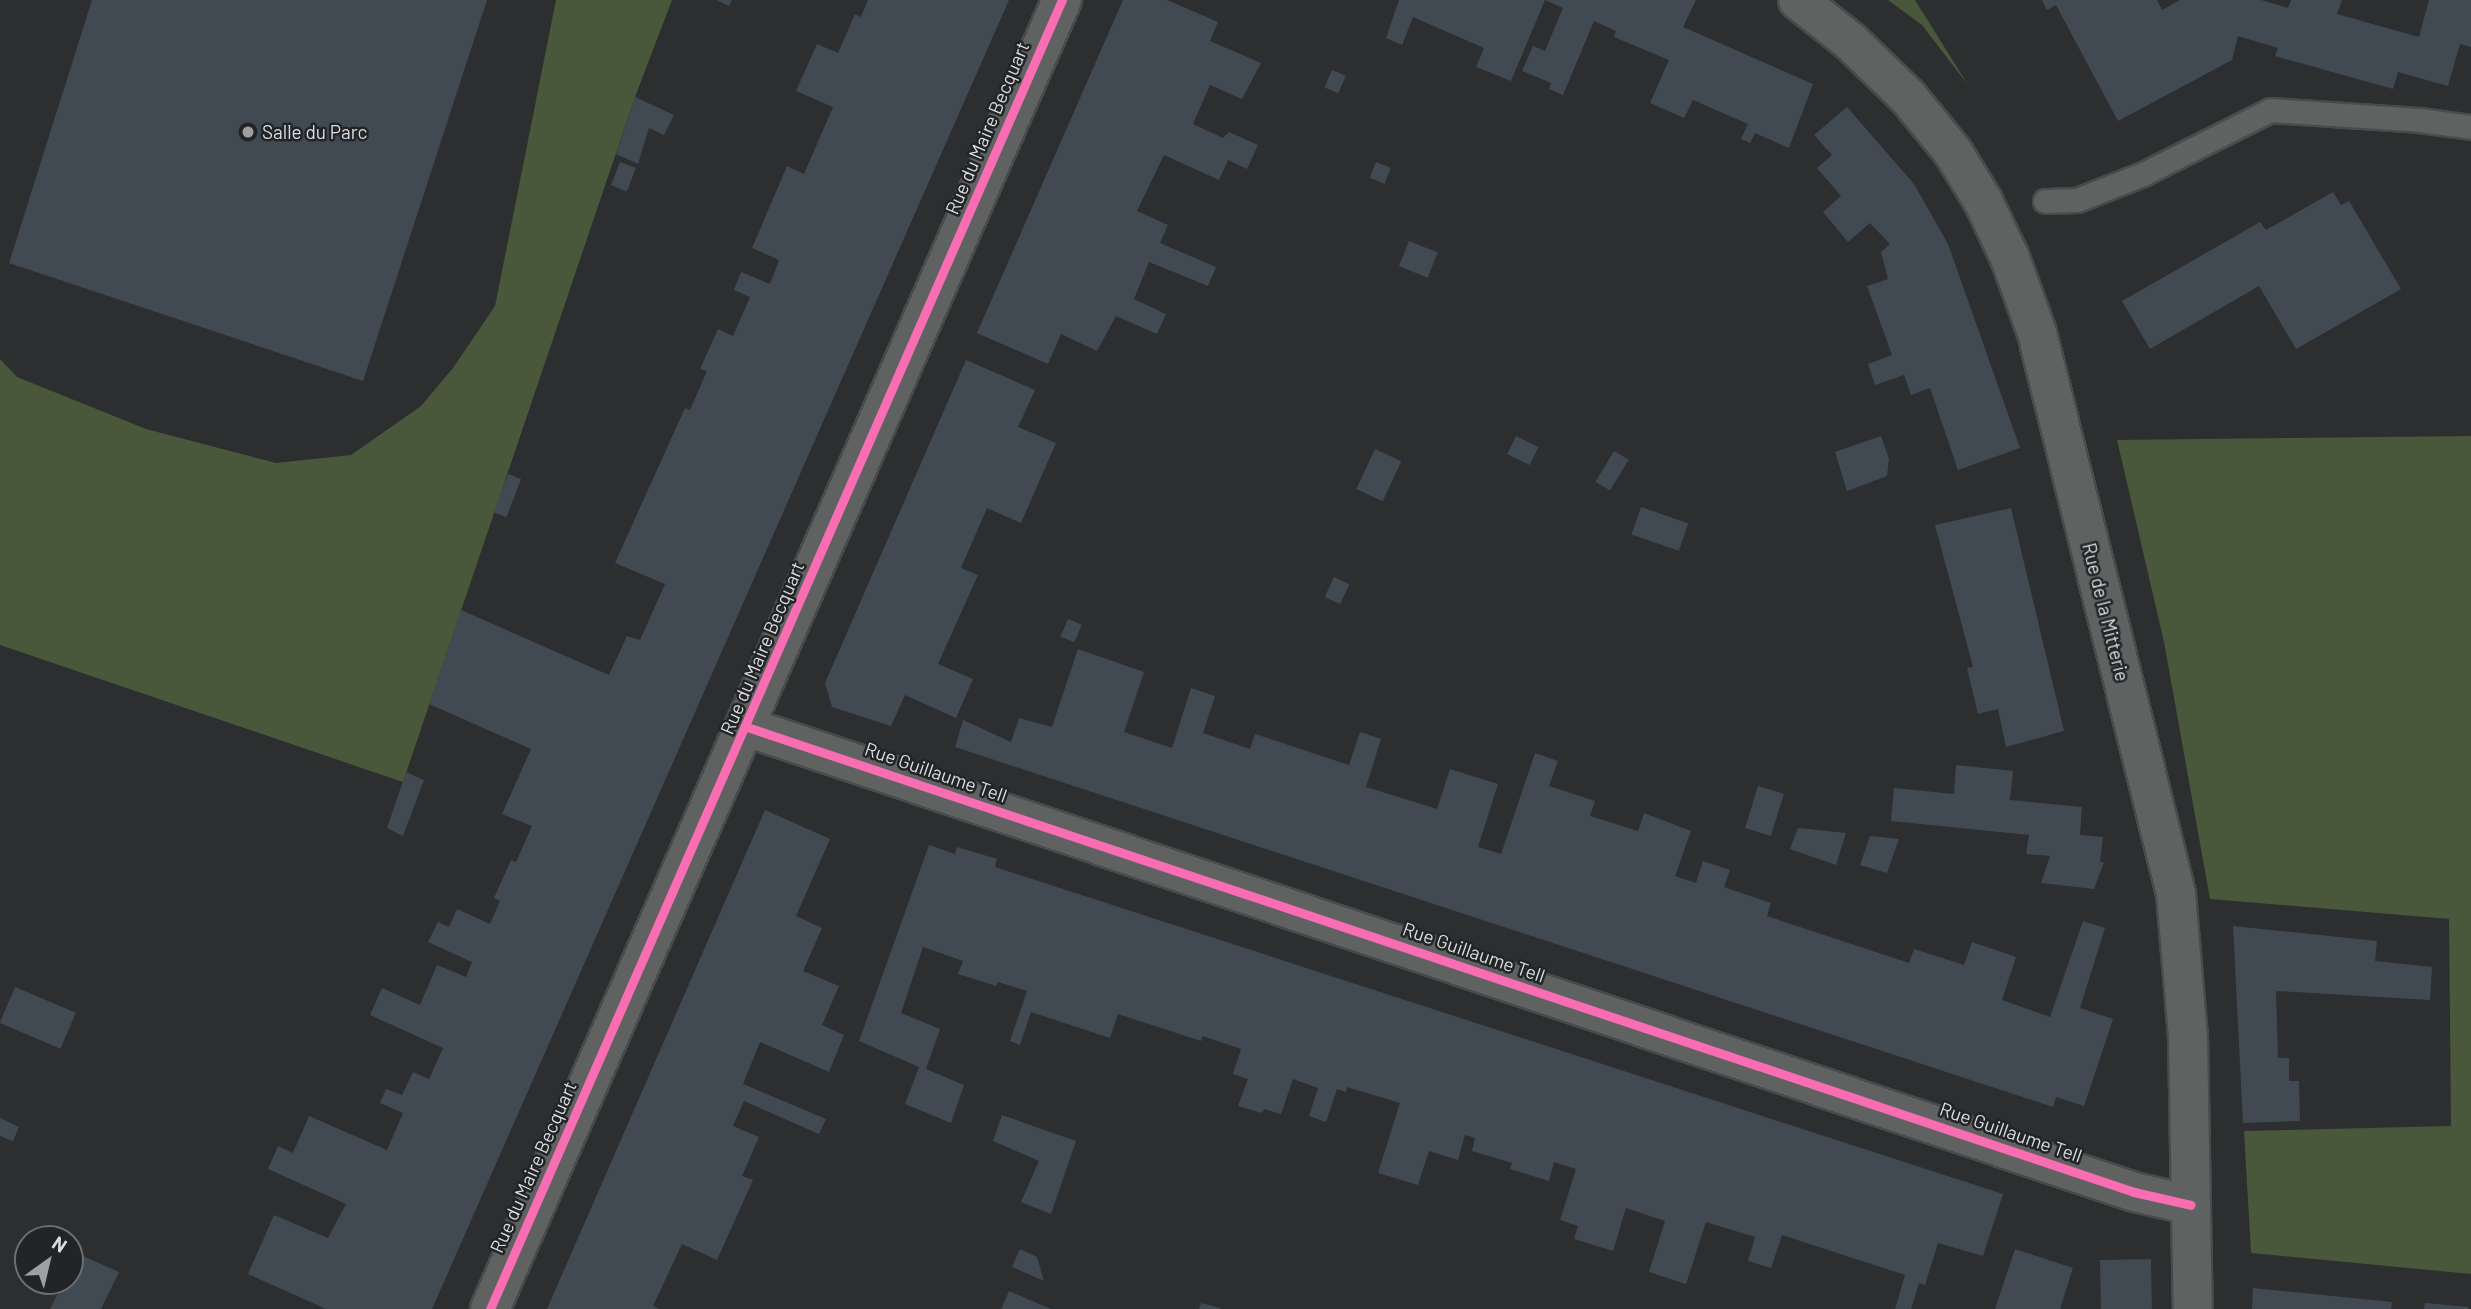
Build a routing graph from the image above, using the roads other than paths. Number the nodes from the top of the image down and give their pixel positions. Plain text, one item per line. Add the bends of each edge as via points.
1 (1062, 0) edge
2 (1798, 0) edge
3 (2471, 127) edge
4 (2045, 201) dead end
5 (747, 727) junction
6 (2191, 1205) junction
7 (490, 1309) edge
8 (2193, 1309) edge

1 - 5 street, Rue du Maire Becquart
2 - 6 street, Rue de la Mitterie via 1850,41 1908,97 1953,152 2010,258 2037,333 2176,894 2187,1011
3 - 4 lane via 2270,110 2121,183 2077,200
5 - 6 street, Rue Guillaume Tell via 2134,1192
5 - 7 street, Rue du Maire Becquart
6 - 8 street, Rue de la Mitterie

